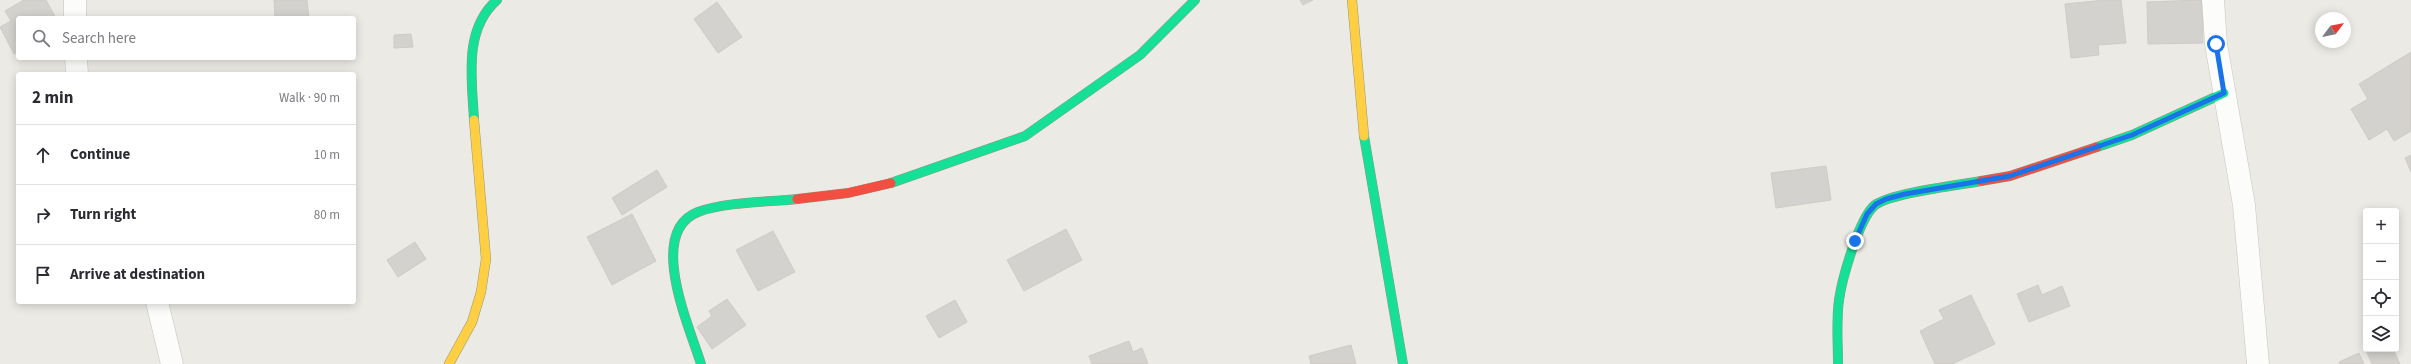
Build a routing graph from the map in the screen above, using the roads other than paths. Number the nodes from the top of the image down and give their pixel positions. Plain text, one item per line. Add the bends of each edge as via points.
1 (75, 0) edge
2 (497, 0) edge
3 (1195, 0) edge
4 (1352, 0) edge
5 (2213, 0) edge
6 (75, 16) edge
7 (76, 60) edge
8 (77, 72) edge
9 (2224, 93) junction
10 (157, 304) edge
11 (172, 364) edge
12 (449, 364) edge
13 (701, 364) edge
14 (1403, 364) edge
15 (1838, 364) edge
16 (2258, 364) edge

1 - 6 street
2 - 12 street via 487,9 471,50 474,130 486,259 481,292 472,322
3 - 13 street via 1140,55 1026,136 901,180 848,193 715,208 698,212 685,219 672,245 674,276
4 - 14 street via 1355,52 1372,190
5 - 9 street via 2216,44
7 - 8 street
9 - 15 street via 2132,135 2010,176 1905,194 1876,204 1867,214 1855,241 1840,300
9 - 16 street via 2244,205
10 - 11 street

